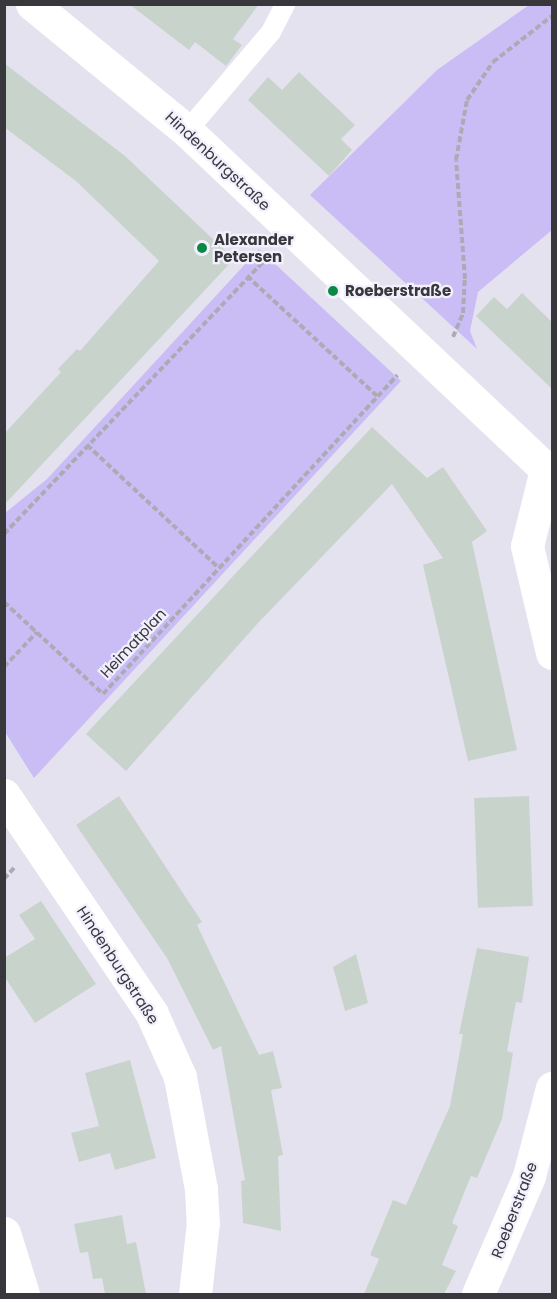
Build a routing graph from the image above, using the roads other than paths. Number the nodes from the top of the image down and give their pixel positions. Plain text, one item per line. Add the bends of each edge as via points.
1 (32, 4) edge
2 (285, 4) edge
3 (187, 130) junction
4 (549, 472) edge
5 (552, 653) edge
6 (4, 795) edge
7 (552, 1088) edge
8 (4, 1233) edge
9 (23, 1294) edge
10 (195, 1294) edge
11 (478, 1294) edge

1 - 3 street, Hindenburgstraße
2 - 3 lane via 270,32
3 - 4 street, Hindenburgstraße
4 - 5 street via 527,546
6 - 10 street, Hindenburgstraße via 152,1014 180,1077 201,1189 203,1222
7 - 11 street, Roeberstraße via 529,1176
8 - 9 street

